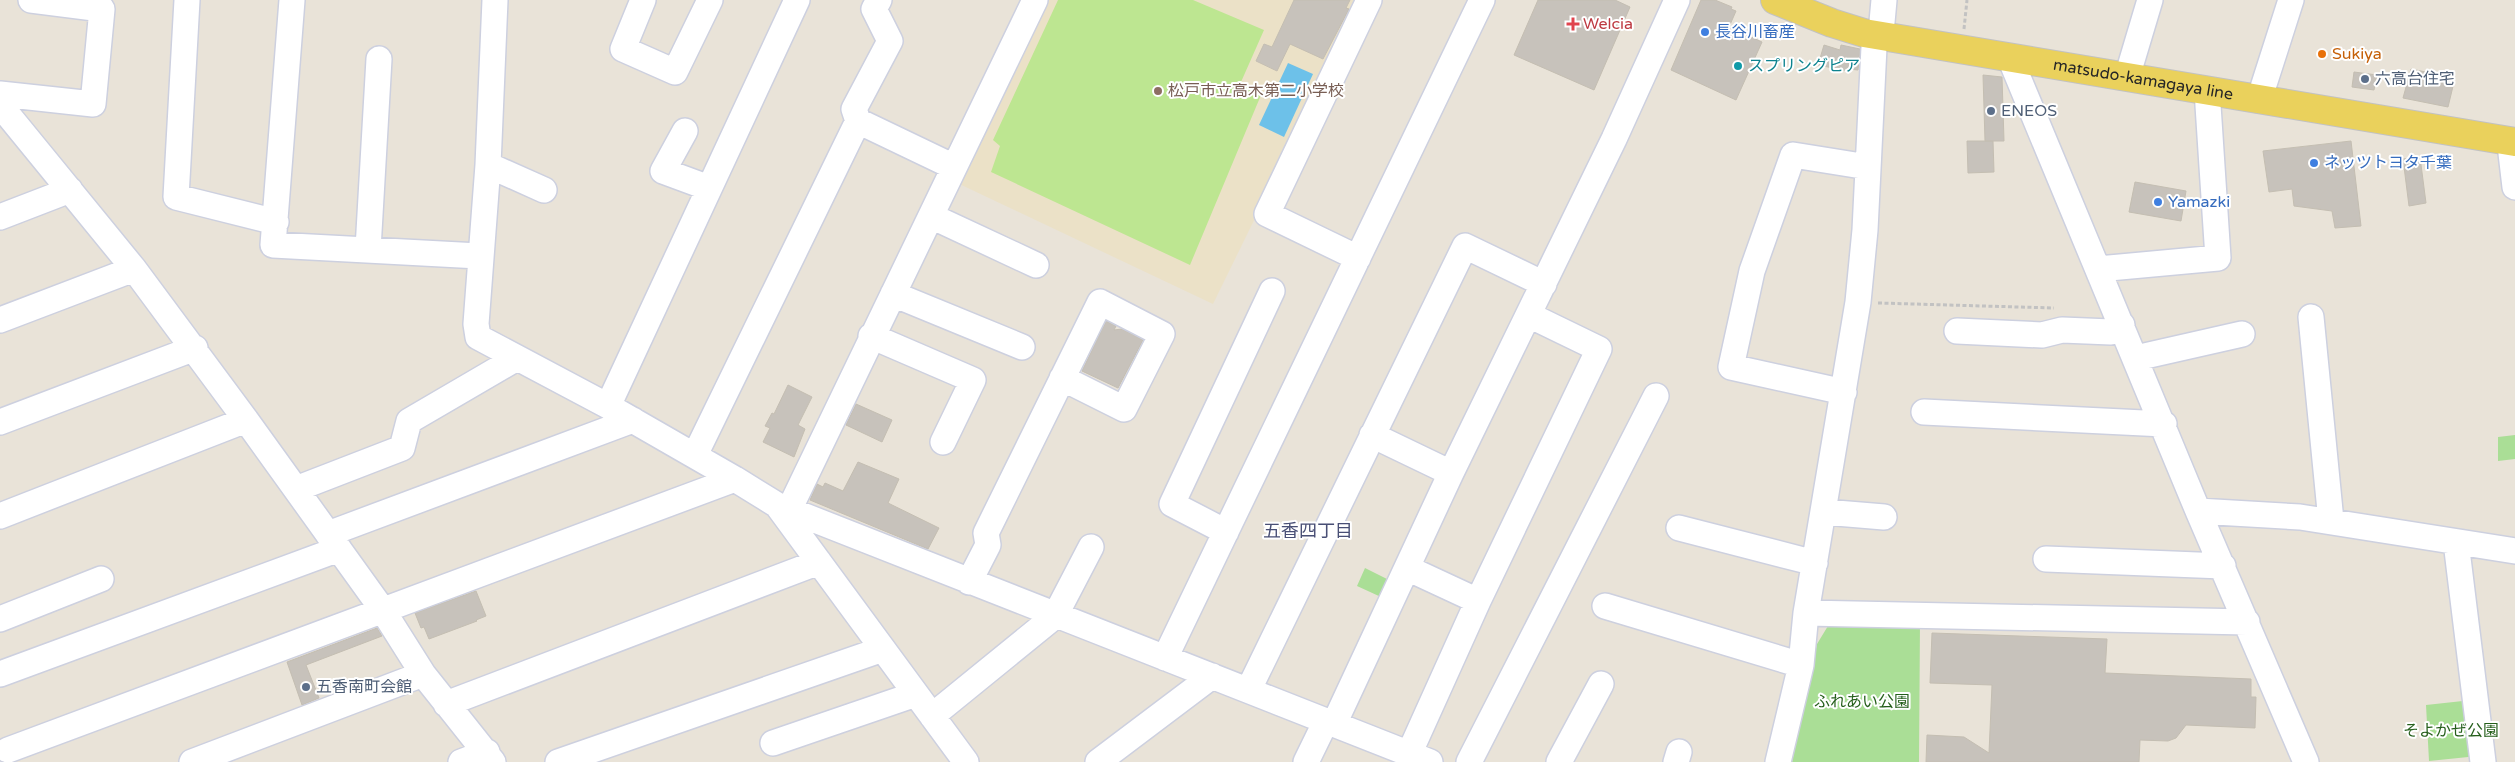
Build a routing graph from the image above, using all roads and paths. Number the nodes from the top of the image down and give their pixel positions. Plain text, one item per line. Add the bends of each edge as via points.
1 (31, 0) edge
2 (188, 0) edge
3 (292, 0) edge
4 (495, 0) edge
5 (644, 0) edge
6 (710, 0) edge
7 (797, 0) edge
8 (879, 0) edge
9 (1035, 0) edge
10 (1369, 0) edge
11 (1482, 0) edge
12 (1677, 0) edge
13 (1775, 0) edge
14 (1884, 0) edge
15 (1967, 0) edge
16 (2150, 0) edge
17 (2291, 0) edge
18 (1963, 34) dead end
19 (1880, 36) junction
20 (2010, 58) junction
21 (379, 59) dead end
22 (2127, 76) junction
23 (2207, 90) junction
24 (2259, 100) junction
25 (1, 106) edge
26 (858, 121) junction
27 (685, 131) dead end
28 (2514, 142) edge
29 (488, 165) junction
30 (954, 167) junction
31 (1868, 167) junction
32 (2515, 187) edge
33 (709, 188) junction
34 (70, 190) junction
35 (544, 190) dead end
36 (931, 216) junction
37 (0, 217) edge
38 (276, 222) junction
39 (368, 249) junction
40 (479, 256) junction
41 (1358, 258) junction
42 (1036, 265) dead end
43 (134, 269) junction
44 (2098, 269) junction
45 (1544, 284) junction
46 (1272, 291) dead end
47 (893, 294) junction
48 (1858, 302) junction
49 (2056, 308) dead end
50 (1529, 315) junction
51 (2311, 317) dead end
52 (0, 320) edge
53 (2122, 325) junction
54 (1957, 331) dead end
55 (2242, 334) dead end
56 (871, 336) junction
57 (1022, 347) dead end
58 (195, 348) junction
59 (517, 358) junction
60 (2136, 358) junction
61 (1062, 378) dead end
62 (1844, 392) junction
63 (1656, 396) dead end
64 (608, 406) junction
65 (1924, 412) dead end
66 (246, 420) junction
67 (633, 420) junction
68 (0, 422) edge
69 (2164, 424) junction
70 (1372, 435) junction
71 (943, 442) dead end
72 (694, 455) junction
73 (1451, 473) junction
74 (735, 479) junction
75 (296, 489) junction
76 (783, 508) junction
77 (2198, 511) junction
78 (1824, 512) junction
79 (0, 516) edge
80 (1884, 516) dead end
81 (2331, 521) junction
82 (1680, 528) dead end
83 (1226, 532) junction
84 (334, 541) junction
85 (2456, 542) junction
86 (1092, 547) dead end
87 (2515, 551) edge
88 (2046, 559) dead end
89 (819, 562) junction
90 (1815, 564) junction
91 (2223, 566) junction
92 (1407, 568) junction
93 (101, 579) dead end
94 (969, 582) junction
95 (1478, 601) junction
96 (1605, 606) dead end
97 (382, 609) junction
98 (1806, 613) junction
99 (1055, 616) junction
100 (0, 619) edge
101 (2247, 622) junction
102 (883, 649) junction
103 (1165, 658) junction
104 (1801, 665) junction
105 (0, 674) edge
106 (423, 674) junction
107 (1212, 676) junction
108 (1601, 684) dead end
109 (1250, 689) junction
110 (916, 694) junction
111 (446, 704) junction
112 (932, 716) junction
113 (1330, 723) junction
114 (773, 743) dead end
115 (8, 750) edge
116 (490, 757) edge
117 (1420, 758) edge
118 (192, 762) edge
119 (461, 762) edge
120 (558, 762) edge
121 (966, 762) edge
122 (1098, 762) edge
123 (1306, 762) edge
124 (1469, 762) edge
125 (1559, 762) edge
126 (1778, 762) edge
127 (2306, 762) edge
128 (2483, 762) edge

1 - 25 street via 102,9 93,104
2 - 38 street via 176,197
3 - 38 street
4 - 29 street
5 - 6 street via 623,49 675,72
7 - 33 street
8 - 26 street via 874,9 890,42 854,110
9 - 30 street
10 - 41 street via 1267,214
11 - 41 street
12 - 45 street
13 - 19 main road, matsudo-kamagaya line via 1832,24
14 - 19 street
15 - 18 path
16 - 22 street
17 - 24 street
19 - 20 main road, matsudo-kamagaya line
19 - 31 street via 1874,47
20 - 22 main road, matsudo-kamagaya line
20 - 44 street
21 - 39 street
22 - 23 main road, matsudo-kamagaya line
23 - 24 main road, matsudo-kamagaya line
23 - 44 street via 2218,258
24 - 28 main road, matsudo-kamagaya line
25 - 34 street
26 - 30 street
26 - 72 street
27 - 33 street via 664,171
28 - 32 street via 2511,153
29 - 35 street
29 - 40 street
30 - 36 street
31 - 48 street
31 - 62 street via 1793,155 1752,271 1731,367
33 - 64 street
34 - 37 street
34 - 43 street
36 - 42 street
36 - 47 street
38 - 39 street via 274,245
39 - 40 street
40 - 59 street via 478,337
41 - 83 street
43 - 52 street
43 - 58 street
44 - 53 street
45 - 50 street
45 - 70 street via 1465,246
46 - 83 street via 1172,504
47 - 56 street
47 - 57 street
48 - 49 path
48 - 62 street
50 - 73 street
50 - 95 street via 1599,349
51 - 81 street
53 - 54 street via 2111,332 2062,330 2042,335
53 - 60 street
55 - 60 street
56 - 71 street via 973,380
56 - 76 street
58 - 66 street
58 - 68 street
59 - 64 street
59 - 75 street via 409,421 402,448
60 - 69 street
61 - 94 street via 986,533 988,544
62 - 78 street
63 - 124 street
64 - 67 street
65 - 69 street
66 - 75 street
66 - 79 street
67 - 72 street
67 - 84 street
69 - 77 street
70 - 73 street
70 - 109 street
72 - 74 street
73 - 92 street
74 - 76 street
74 - 97 street
75 - 84 street
76 - 89 street
76 - 94 street
77 - 81 street
77 - 91 street
78 - 80 street
78 - 90 street
81 - 85 street
82 - 90 street
83 - 103 street
84 - 97 street
84 - 105 street
85 - 87 street
85 - 128 street
86 - 99 street
88 - 91 street
89 - 102 street
89 - 111 street
90 - 98 street
91 - 101 street
92 - 95 street
92 - 113 street
93 - 100 street
94 - 99 street
95 - 117 street
96 - 104 street
97 - 106 street
97 - 115 street
98 - 101 street
98 - 104 street
99 - 103 street
99 - 112 street
101 - 127 street
102 - 110 street
102 - 120 street
103 - 107 street
104 - 126 street
106 - 111 street
106 - 118 street
107 - 109 street
107 - 122 street
108 - 125 street
109 - 113 street
110 - 112 street
110 - 114 street
111 - 116 street
112 - 121 street
113 - 117 street
113 - 123 street
116 - 119 street

